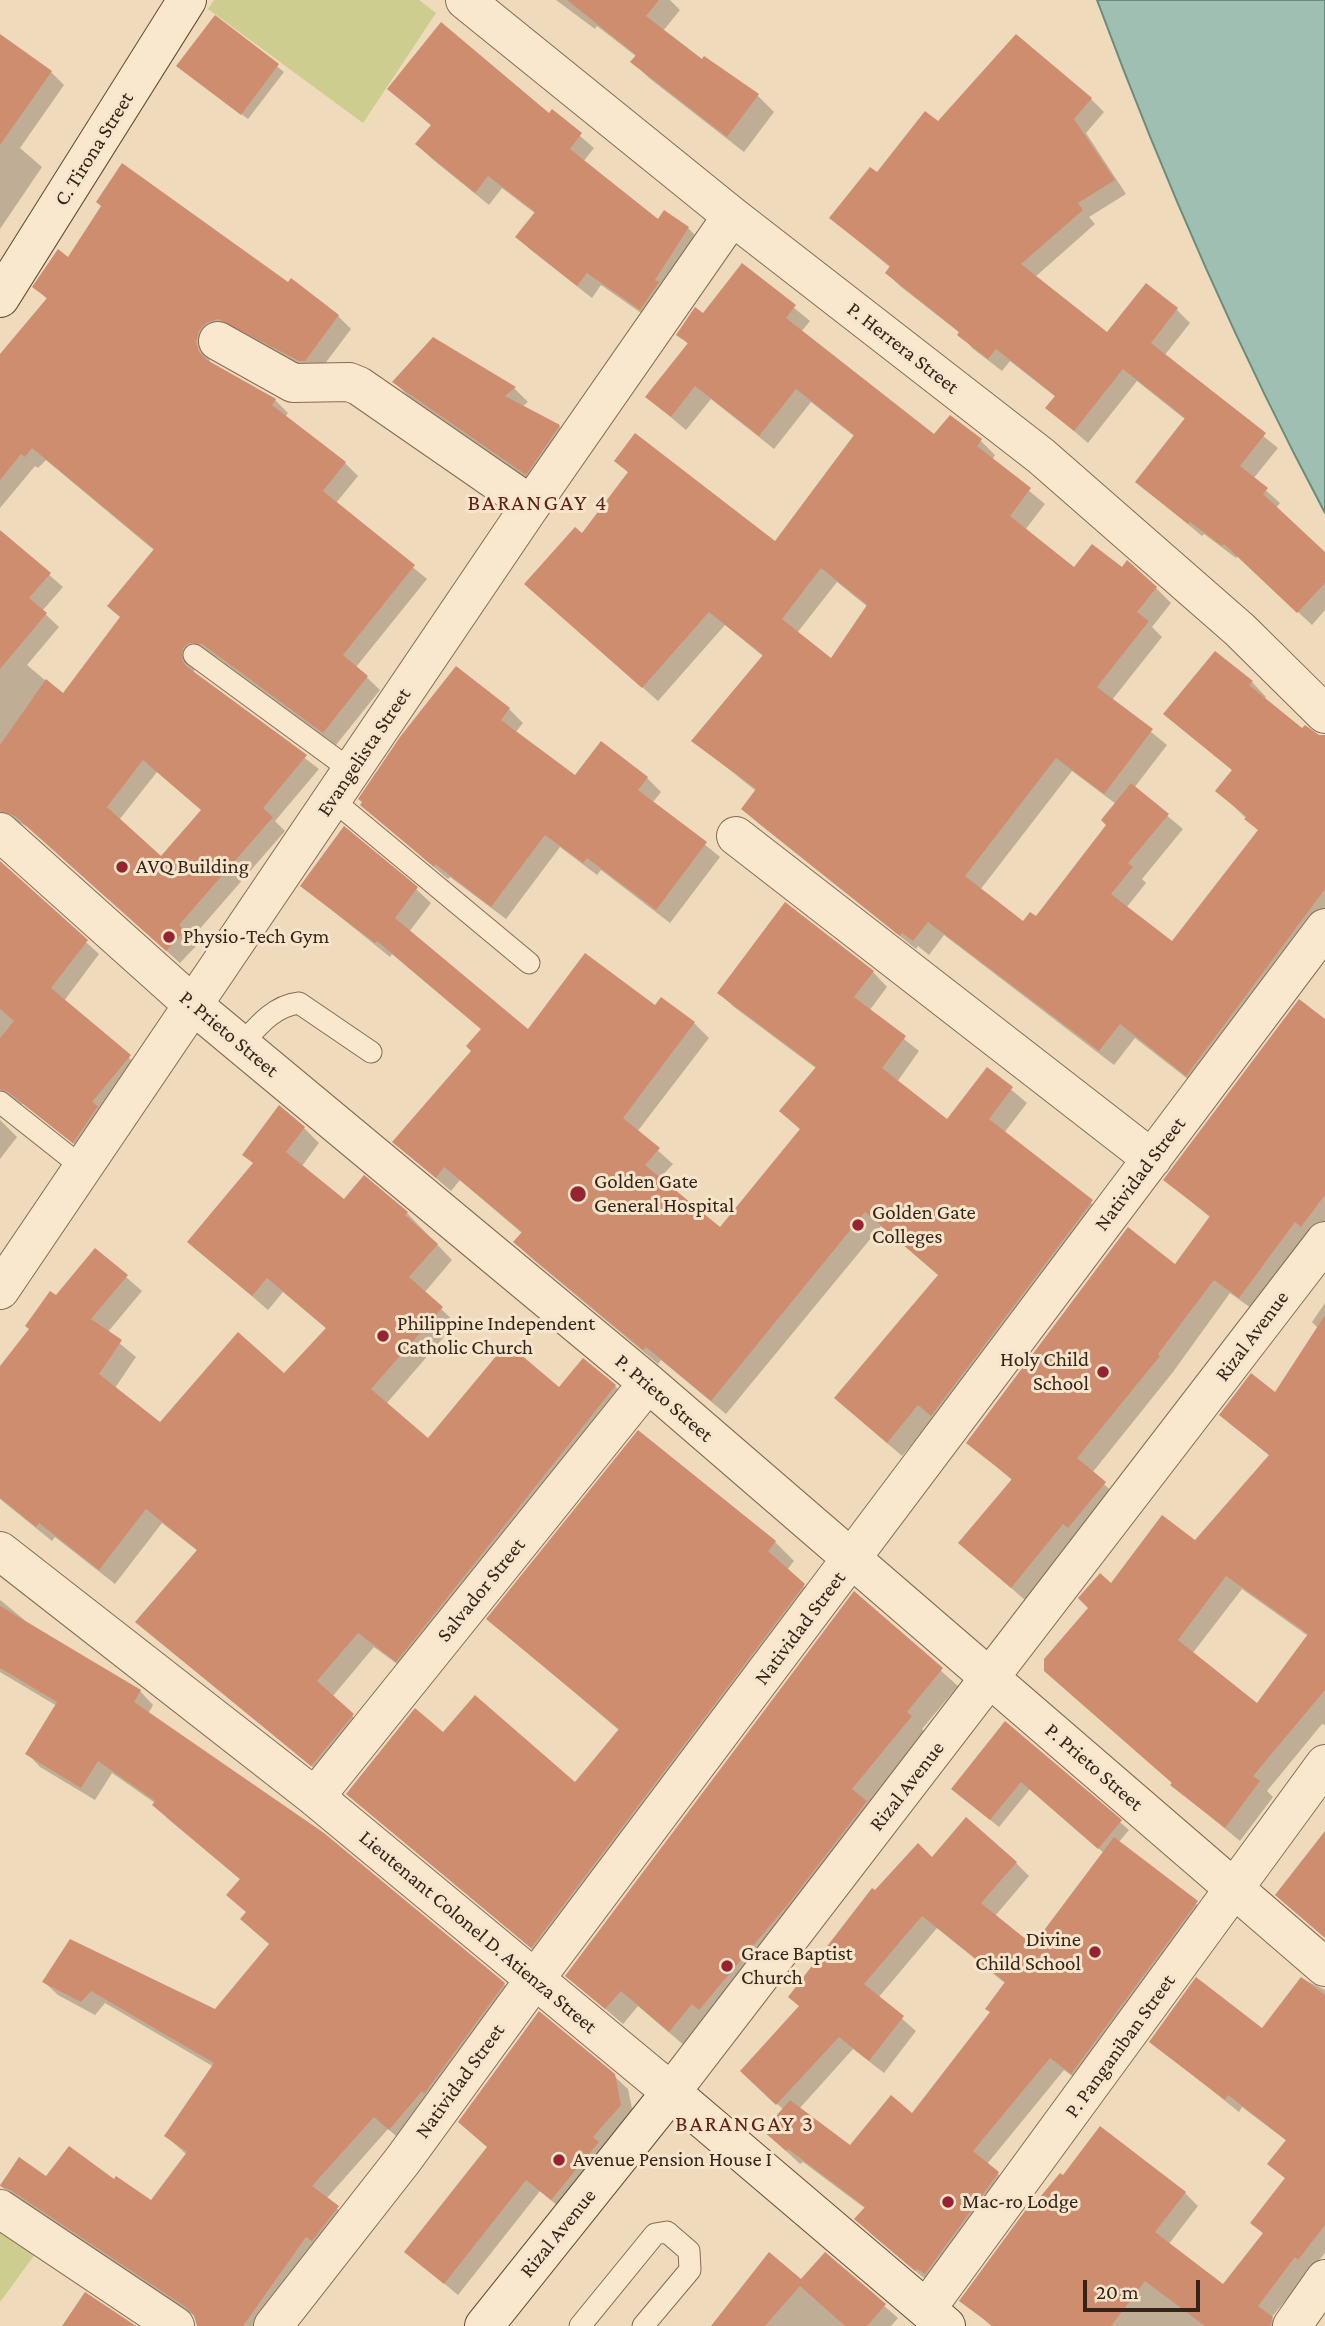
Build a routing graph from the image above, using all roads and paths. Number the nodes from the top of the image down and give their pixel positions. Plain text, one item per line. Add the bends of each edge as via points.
1 (187, 0) edge
2 (465, 0) edge
3 (732, 216) junction
4 (0, 298) edge
5 (218, 341) dead end
6 (531, 505) junction
7 (194, 655) dead end
8 (1325, 714) edge
9 (342, 785) junction
10 (0, 832) edge
11 (736, 836) dead end
12 (1325, 928) edge
13 (530, 963) dead end
14 (192, 1004) junction
15 (241, 1045) junction
16 (371, 1052) dead end
17 (0, 1102) edge
18 (1152, 1159) junction
19 (82, 1167) junction
20 (1325, 1241) edge
21 (0, 1290) edge
22 (648, 1383) junction
23 (0, 1551) edge
24 (851, 1560) junction
25 (992, 1677) junction
26 (1325, 1764) edge
27 (315, 1797) junction
28 (1234, 1891) junction
29 (1325, 1967) edge
30 (535, 1979) junction
31 (671, 2092) junction
32 (0, 2209) edge
33 (1325, 2279) edge
34 (929, 2320) edge
35 (175, 2326) edge
36 (274, 2326) edge
37 (484, 2326) edge
38 (580, 2326) edge
39 (643, 2326) edge
40 (1292, 2326) edge

1 - 4 street, C. Tirona Street
2 - 3 street, P. Herrera Street
3 - 6 street, Evangelista Street
3 - 8 street, P. Herrera Street via 1041,456 1240,630
5 - 6 street via 293,383 349,382 359,386
6 - 9 street, Evangelista Street
7 - 9 lane
9 - 13 lane
9 - 14 street, Evangelista Street
10 - 14 street, P. Prieto Street
11 - 18 street
12 - 18 street, Natividad Street
14 - 15 street, P. Prieto Street
14 - 19 street, Evangelista Street
15 - 16 lane via 271,1014 299,1003
15 - 22 street, P. Prieto Street
17 - 19 lane
18 - 24 street, Natividad Street
19 - 21 street, Evangelista Street
20 - 25 street, Rizal Avenue
22 - 24 street, P. Prieto Street
22 - 27 street, Salvador Street
23 - 27 street, Lieutenant Colonel D. Atienza Street
24 - 25 street, P. Prieto Street
24 - 30 street, Natividad Street
25 - 28 street, P. Prieto Street
25 - 31 street, Rizal Avenue
26 - 28 street, P. Panganiban Street
27 - 30 street, Lieutenant Colonel D. Atienza Street
28 - 29 street, P. Prieto Street
28 - 34 street, P. Panganiban Street
30 - 31 street, Lieutenant Colonel D. Atienza Street
30 - 36 street, Natividad Street
31 - 34 street, Lieutenant Colonel D. Atienza Street
31 - 37 street, Rizal Avenue
32 - 35 street
33 - 40 street
38 - 39 lane via 655,2234 667,2232 689,2251 690,2270

